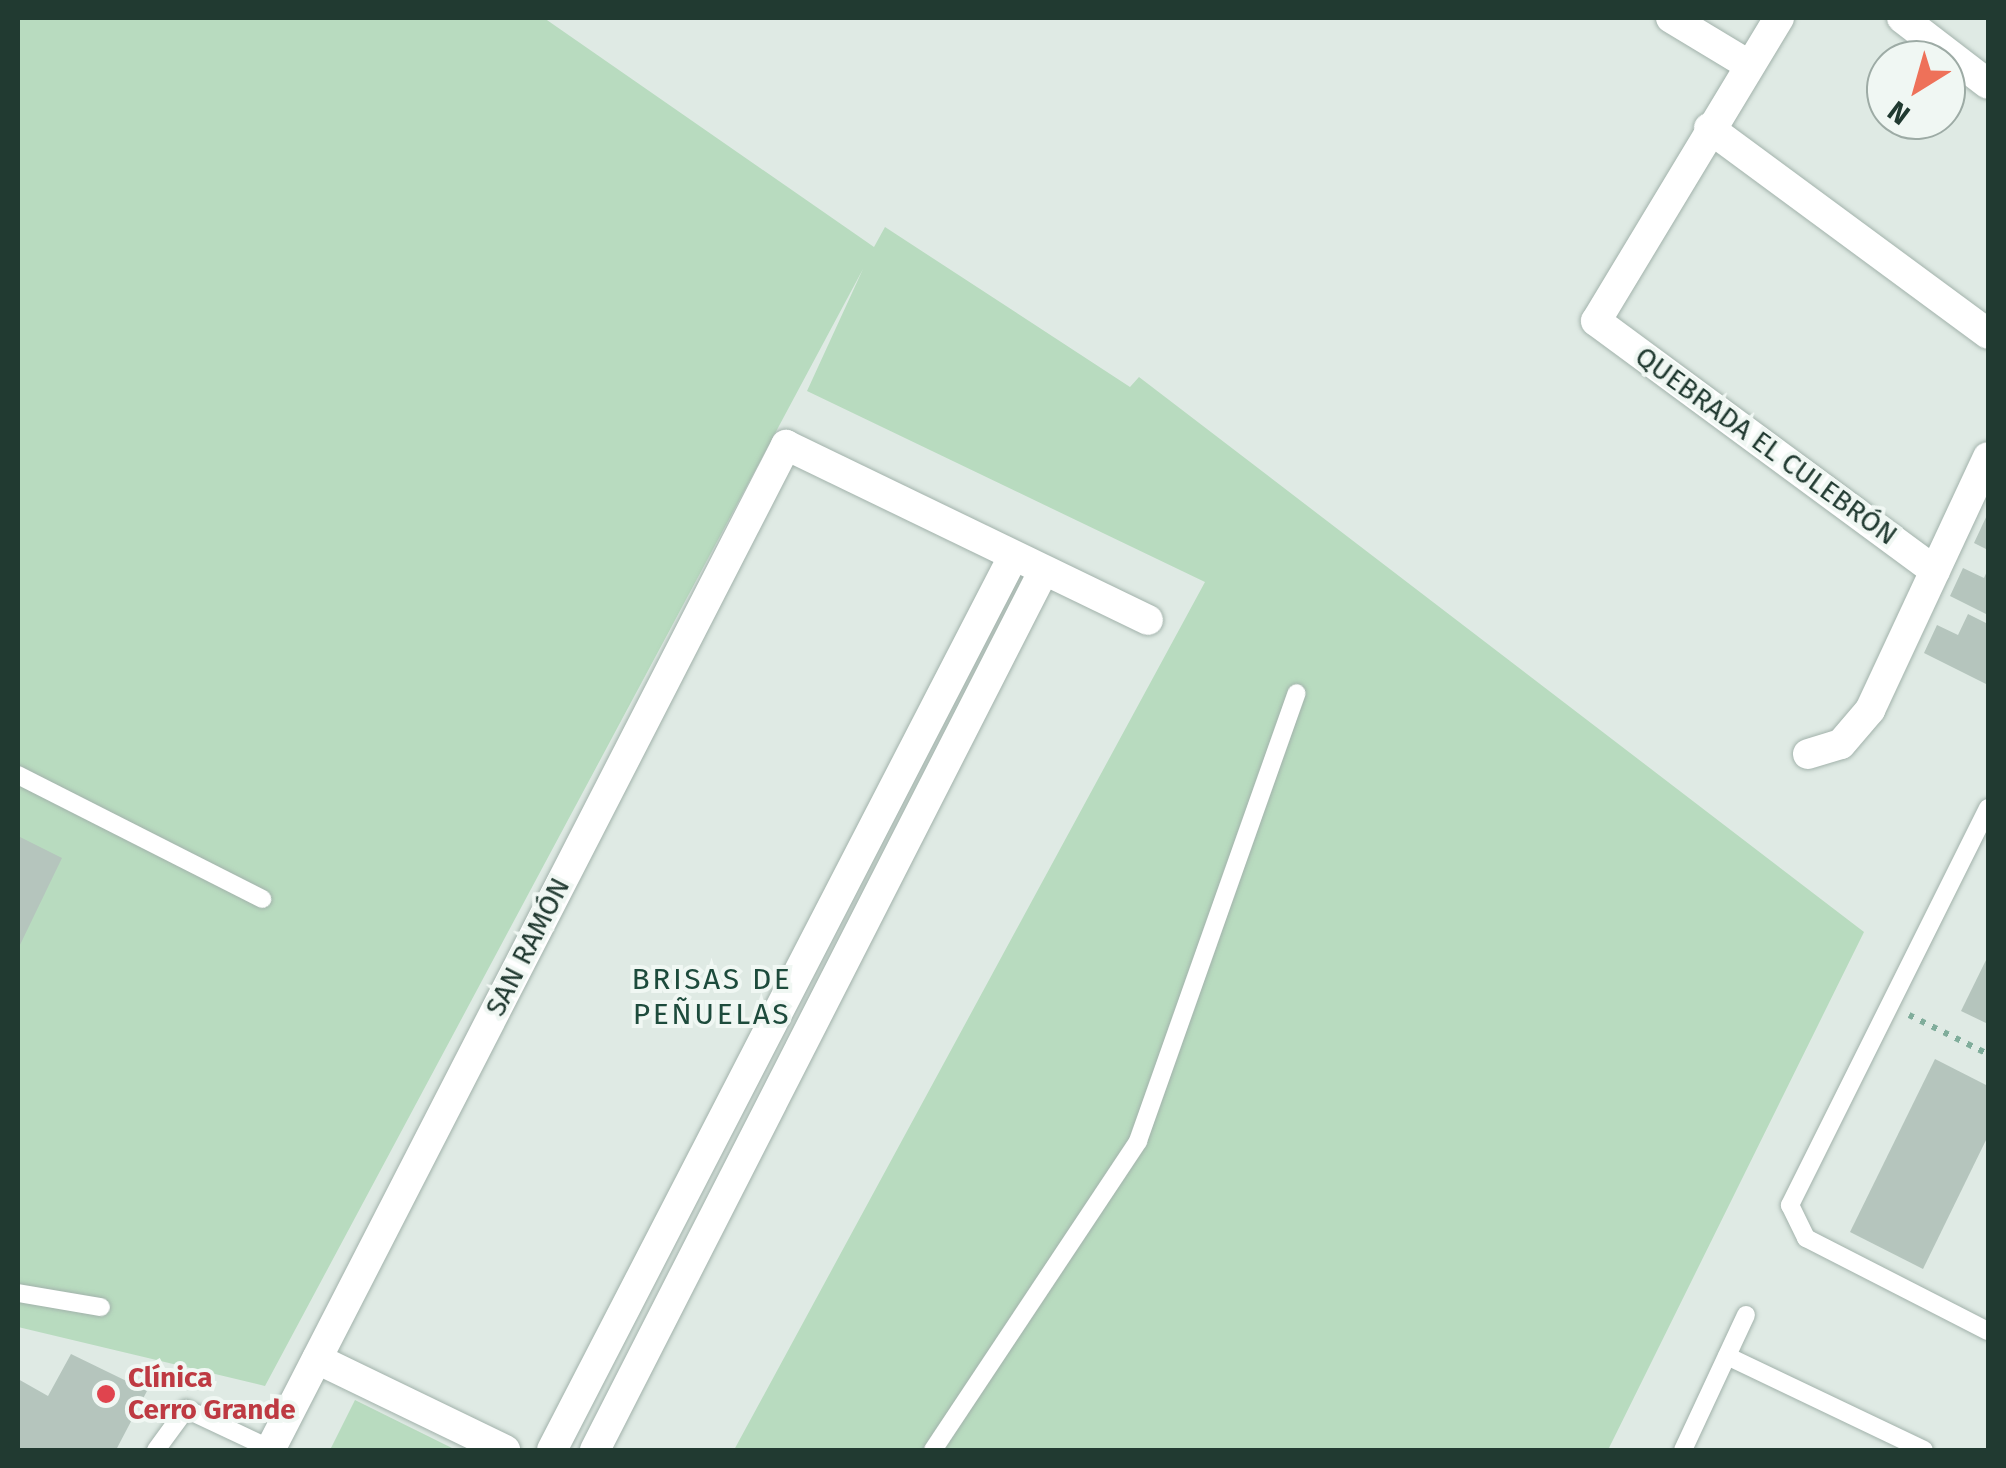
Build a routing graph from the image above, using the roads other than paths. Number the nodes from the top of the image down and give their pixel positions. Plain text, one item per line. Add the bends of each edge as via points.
1 (1671, 18) edge
2 (1779, 18) edge
3 (1902, 18) edge
4 (1748, 65) junction
5 (1988, 84) edge
6 (1709, 128) junction
7 (1988, 334) edge
8 (1988, 457) edge
9 (1012, 557) junction
10 (1936, 571) junction
11 (1042, 572) junction
12 (1148, 620) dead end
13 (1297, 693) dead end
14 (1808, 754) dead end
15 (18, 775) edge
16 (1988, 808) edge
17 (866, 842) junction
18 (900, 859) junction
19 (262, 900) dead end
20 (694, 1180) junction
21 (732, 1196) junction
22 (18, 1293) edge
23 (101, 1308) dead end
24 (1746, 1315) dead end
25 (1988, 1331) edge
26 (1727, 1356) junction
27 (317, 1359) junction
28 (156, 1450) edge
29 (271, 1450) edge
30 (505, 1450) edge
31 (552, 1450) edge
32 (595, 1450) edge
33 (934, 1450) edge
34 (1684, 1450) edge
35 (1924, 1450) edge

1 - 4 street
2 - 4 street
3 - 5 street
4 - 6 street
6 - 7 street
6 - 10 street, QUEBRADA EL CULEBRÓN via 1596,321
8 - 10 street
9 - 11 street
9 - 17 street
9 - 27 street, SAN RAMÓN via 786,444
10 - 14 street via 1870,710 1841,744
11 - 12 street
11 - 18 street
13 - 33 lane via 1138,1140
15 - 19 lane
16 - 25 lane via 1790,1205 1791,1222
17 - 18 street
17 - 20 street
18 - 21 street
20 - 21 street
20 - 31 street
21 - 32 street
22 - 23 lane
24 - 26 lane
26 - 34 lane
26 - 35 lane
27 - 29 street, SAN RAMÓN
27 - 30 street
28 - 29 lane via 186,1409

